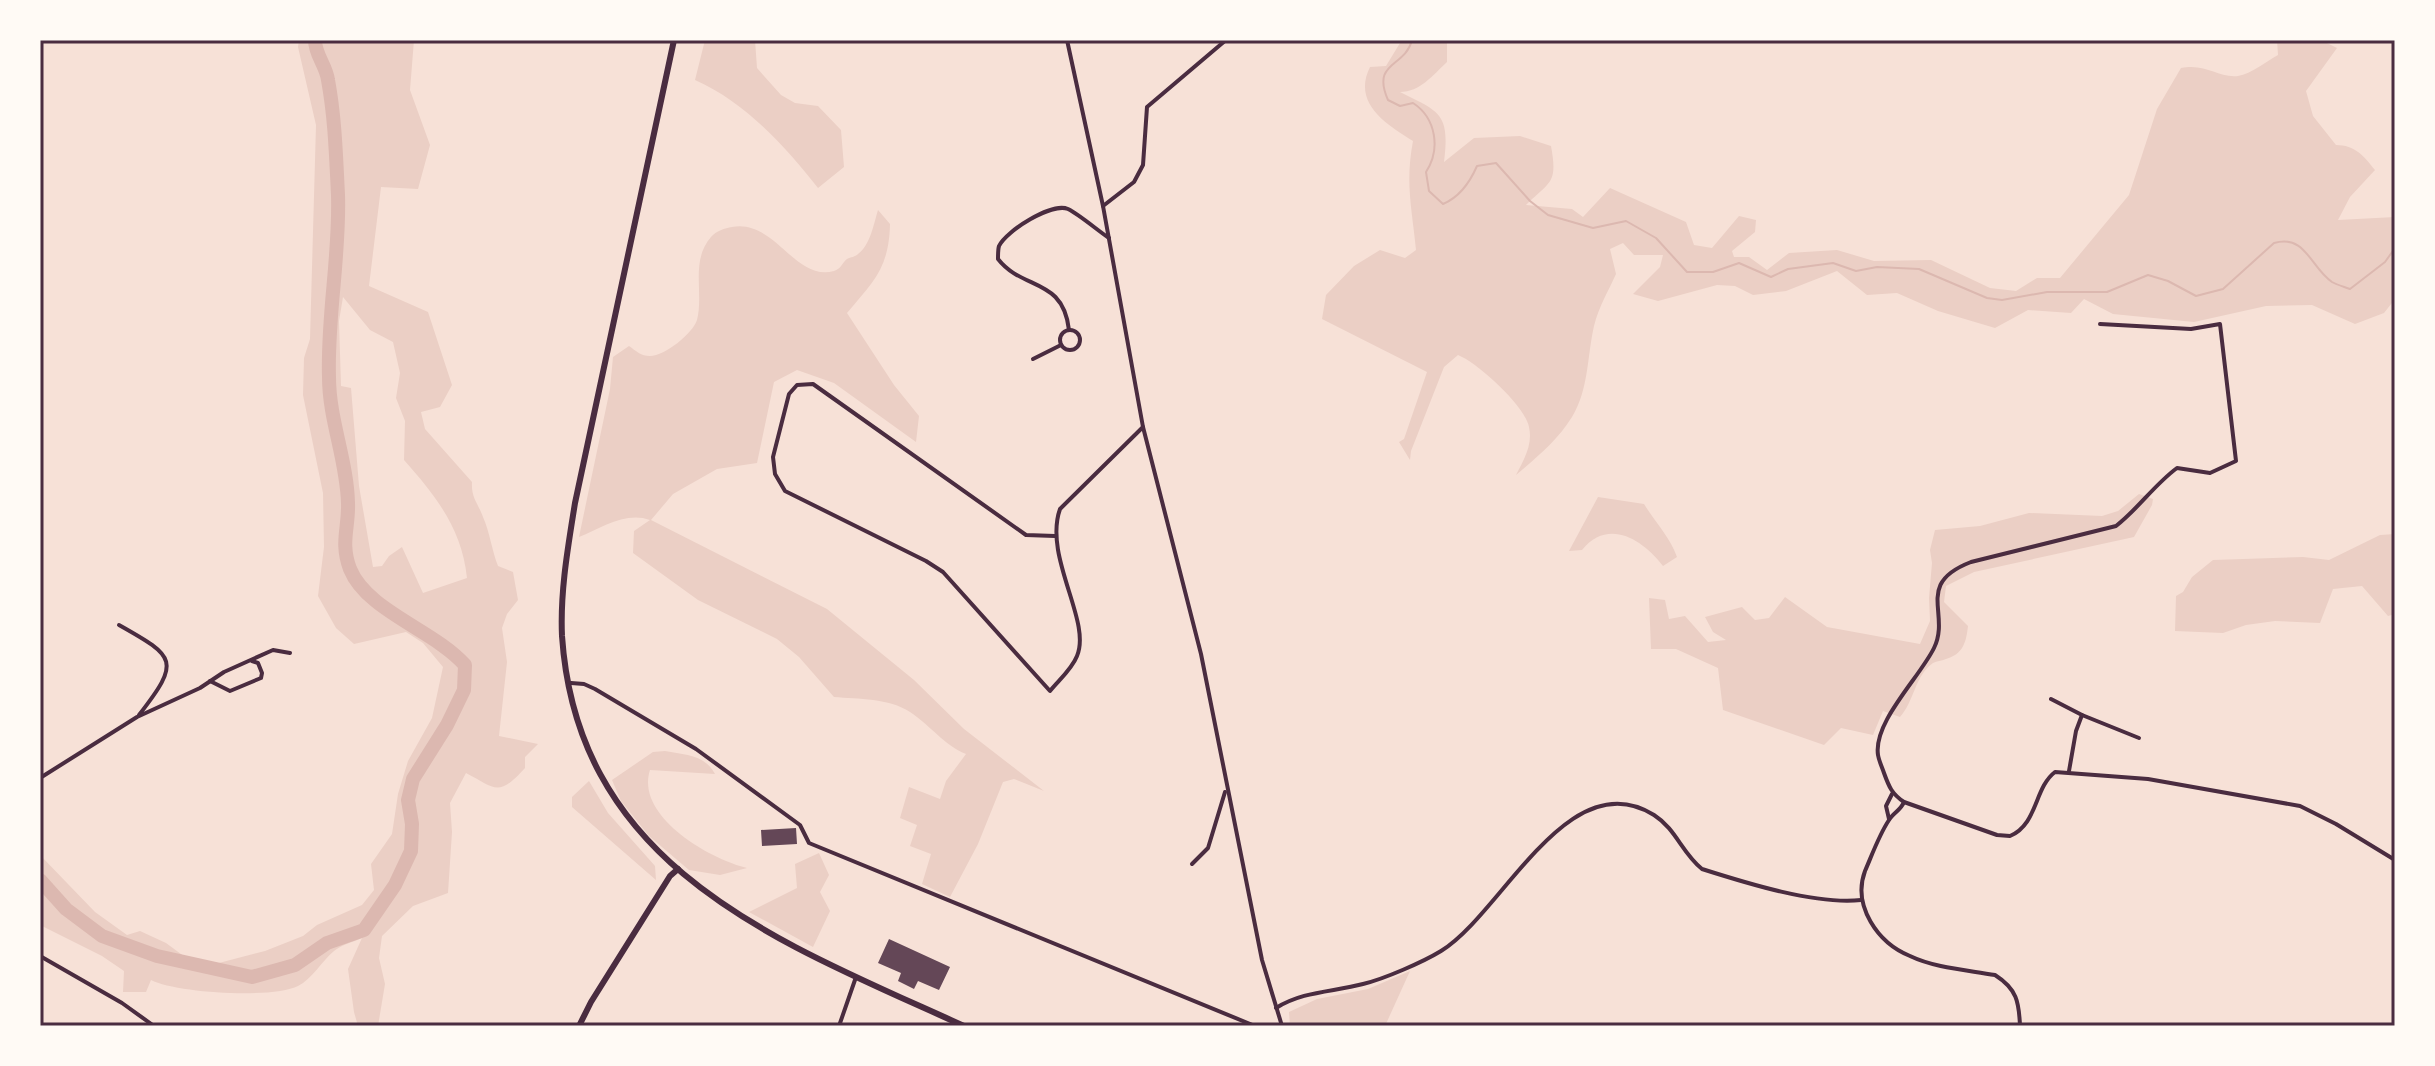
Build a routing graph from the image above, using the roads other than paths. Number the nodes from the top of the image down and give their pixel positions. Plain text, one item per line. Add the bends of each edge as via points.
1 (674, 40) edge
2 (1067, 40) edge
3 (1226, 40) edge
4 (1103, 206) junction
5 (1109, 238) junction
6 (2100, 324) dead end
7 (1069, 330) junction
8 (1061, 345) junction
9 (1033, 359) dead end
10 (1143, 427) junction
11 (1133, 437) junction
12 (1146, 441) junction
13 (1055, 536) junction
14 (119, 625) dead end
15 (290, 653) dead end
16 (252, 661) junction
17 (210, 681) junction
18 (569, 683) junction
19 (2051, 699) dead end
20 (2082, 715) junction
21 (137, 717) junction
22 (2139, 738) dead end
23 (2069, 771) junction
24 (40, 778) edge
25 (1226, 787) junction
26 (1892, 794) junction
27 (1904, 802) junction
28 (1889, 819) junction
29 (2395, 860) edge
30 (1192, 864) dead end
31 (678, 869) junction
32 (1861, 900) junction
33 (40, 956) edge
34 (856, 977) junction
35 (1276, 1008) junction
36 (154, 1026) edge
37 (579, 1026) edge
38 (839, 1026) edge
39 (964, 1026) edge
40 (1255, 1026) edge
41 (1282, 1026) edge
42 (2020, 1026) edge

1 - 18 main road via 575,503 562,635
2 - 4 street
3 - 4 street via 1147,107 1143,165 1134,182
4 - 5 street
5 - 7 street via 1068,209 1055,207 1029,220 999,248 1003,265 1046,287 1058,300
5 - 10 street
6 - 26 street via 2191,329 2220,324 2236,461 2210,473 2177,468 2116,526 1954,568 1936,600 1933,651 1879,739 1878,755
7 - 8 street via 1061,335
7 - 8 street via 1079,338 1077,347 1068,350
8 - 9 street
10 - 11 street
10 - 12 street
11 - 12 street
11 - 13 street via 1060,509
12 - 25 street via 1201,654
13 - 13 street via 1080,644 1072,664 1050,691 943,572 785,491 773,457 789,394 797,385 813,384 1026,535
14 - 21 street via 153,644 168,662 154,695
15 - 16 street via 273,650
16 - 17 street
16 - 17 street via 258,663 261,678 230,691
17 - 21 street
18 - 31 main road via 597,772 620,809
18 - 40 street via 595,689 696,749 800,825 809,843
19 - 20 street
20 - 22 street
20 - 23 street
21 - 24 street
23 - 27 street via 2048,777 2026,824 2015,834 1997,835
23 - 29 street via 2300,806
25 - 30 street via 1208,848
25 - 35 street
26 - 27 street
26 - 28 street via 1886,806
27 - 28 street
28 - 32 street via 1864,875
31 - 34 main road via 750,923
31 - 37 main road
32 - 35 street via 1809,896 1702,869 1668,824 1651,813 1614,803 1561,825 1441,951 1368,983 1301,996
32 - 42 street via 1873,926 1906,955 1995,975 2007,983 2019,1004
33 - 36 street
34 - 38 street
34 - 39 main road
35 - 41 street

